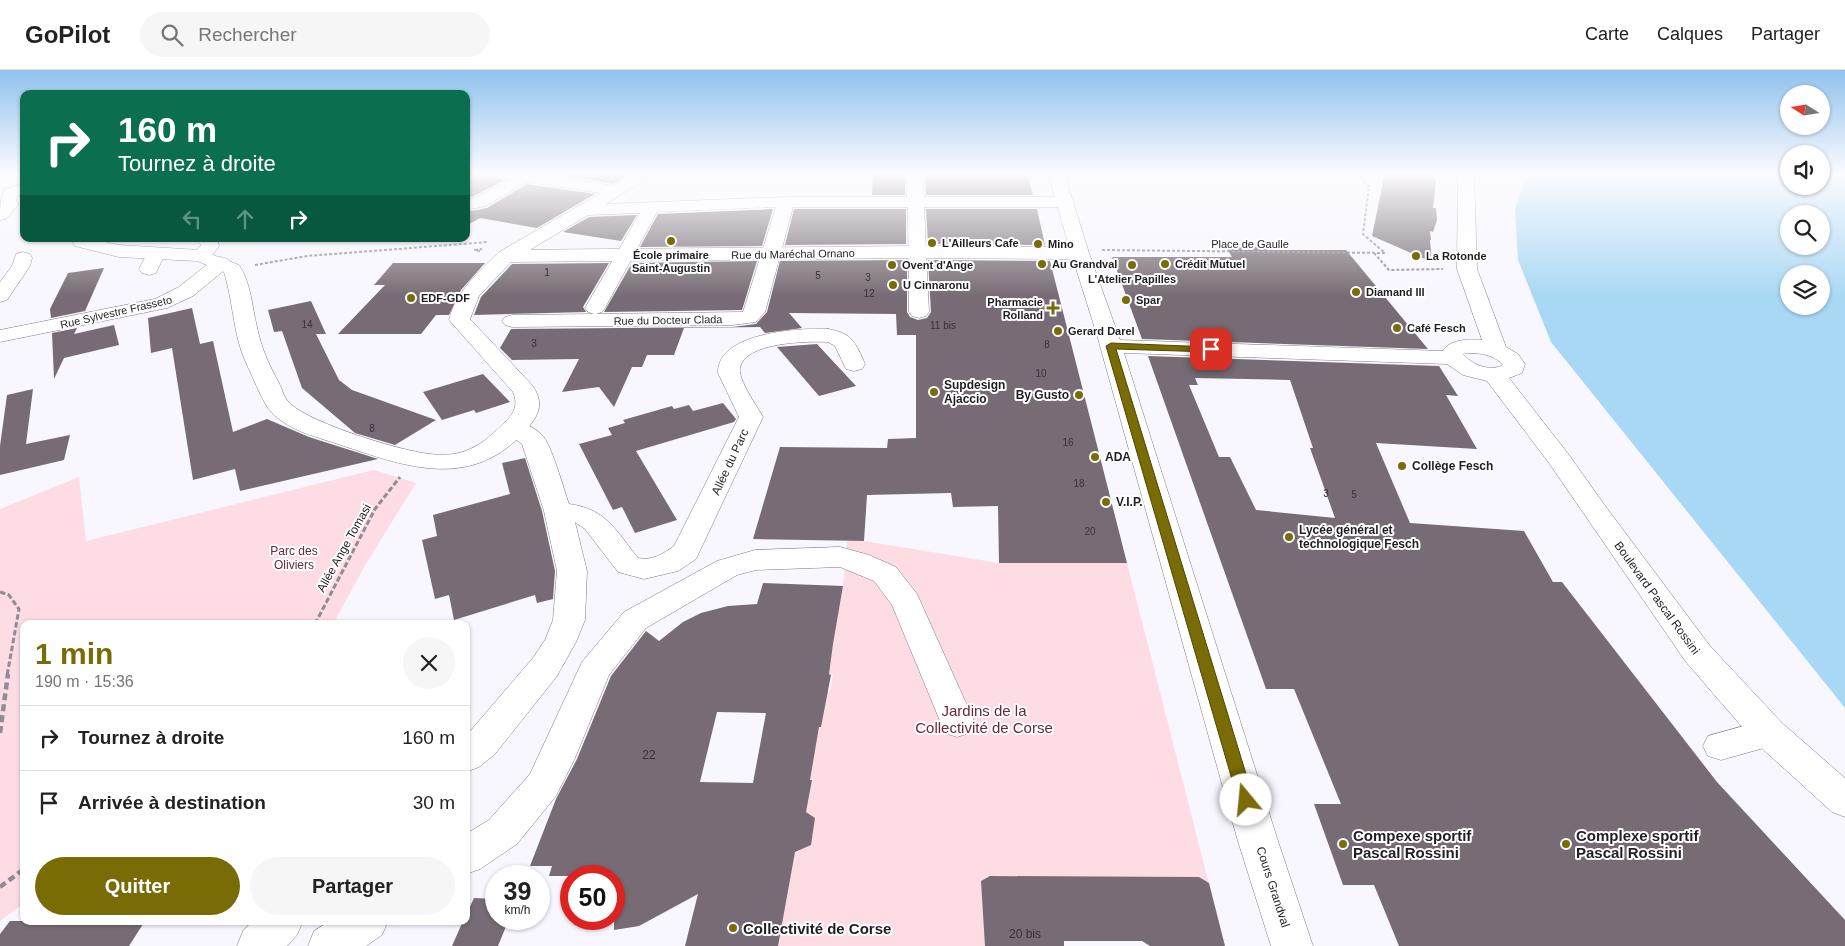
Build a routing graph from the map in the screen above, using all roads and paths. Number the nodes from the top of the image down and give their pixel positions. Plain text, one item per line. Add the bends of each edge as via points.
1 (578, 214) edge
2 (647, 214) edge
3 (782, 214) edge
4 (916, 214) edge
5 (1069, 214) edge
6 (1366, 214) edge
7 (1466, 214) edge
8 (81, 242) edge
9 (202, 247) edge
10 (484, 249) dead end
11 (498, 249) junction
12 (1102, 250) dead end
13 (916, 252) junction
14 (1080, 253) junction
15 (1373, 253) junction
16 (769, 254) junction
17 (623, 255) junction
18 (23, 258) dead end
19 (227, 266) junction
20 (1422, 269) dead end
21 (0, 296) edge
22 (919, 312) dead end
23 (591, 315) junction
24 (512, 321) dead end
25 (7, 332) edge
26 (1111, 346) junction
27 (1495, 362) junction
28 (854, 364) dead end
29 (515, 428) junction
30 (412, 461) junction
31 (558, 511) junction
32 (0, 592) edge
33 (317, 620) edge
34 (957, 723) dead end
35 (0, 733) edge
36 (1769, 733) junction
37 (1721, 746) dead end
38 (470, 754) edge
39 (1845, 801) edge
40 (470, 853) edge
41 (20, 871) edge
42 (0, 887) edge
43 (278, 925) edge
44 (361, 925) edge
45 (258, 946) edge
46 (329, 946) edge
47 (1292, 946) edge

1 - 11 main road
2 - 17 main road
3 - 16 main road
4 - 13 main road
5 - 14 main road, Cours Grandval
6 - 15 path via 1363,234 1385,253
7 - 27 main road, Boulevard Pascal Rossini via 1467,269
8 - 9 main road via 153,262
9 - 19 main road
10 - 11 path via 475,251 497,252
11 - 17 main road, Rue du Maréchal Ornano
11 - 19 path via 307,256
11 - 29 main road via 461,308 459,320 530,400 528,412
12 - 15 path, Place de Gaulle
13 - 14 main road, Rue du Maréchal Ornano
13 - 16 main road, Rue du Maréchal Ornano
13 - 22 main road
14 - 26 main road, Cours Grandval
15 - 20 path via 1389,270
16 - 17 main road, Rue du Maréchal Ornano
16 - 23 main road, Rue du Docteur Clada via 755,312 749,318
17 - 23 main road
18 - 21 main road
19 - 25 main road, Rue Sylvestre Frasseto via 179,297 160,304
19 - 30 main road via 256,360 278,405 292,417 324,431
23 - 24 main road, Rue du Docteur Clada
26 - 27 main road via 1454,358 1465,367
26 - 47 main road, Cours Grandval via 1248,809
27 - 36 main road, Boulevard Pascal Rossini via 1593,509 1698,654
28 - 31 main road, Allée du Parc via 842,340 823,335 773,339 755,344 733,359 730,376 751,417 686,552 668,564 644,569 628,565 595,523 581,514
29 - 30 main road via 490,450 466,460 436,464
29 - 31 main road via 533,440
30 - 33 path, Allée Ange Tomasi via 376,509
31 - 38 main road via 572,571 569,620 545,667
32 - 35 path via 9,594 19,609
34 - 40 main road via 906,602 885,574 840,557 755,560 736,565 635,620 594,671 543,785 503,832
36 - 37 main road
36 - 39 main road, Boulevard Pascal Rossini
41 - 42 path
43 - 45 main road
44 - 46 main road

